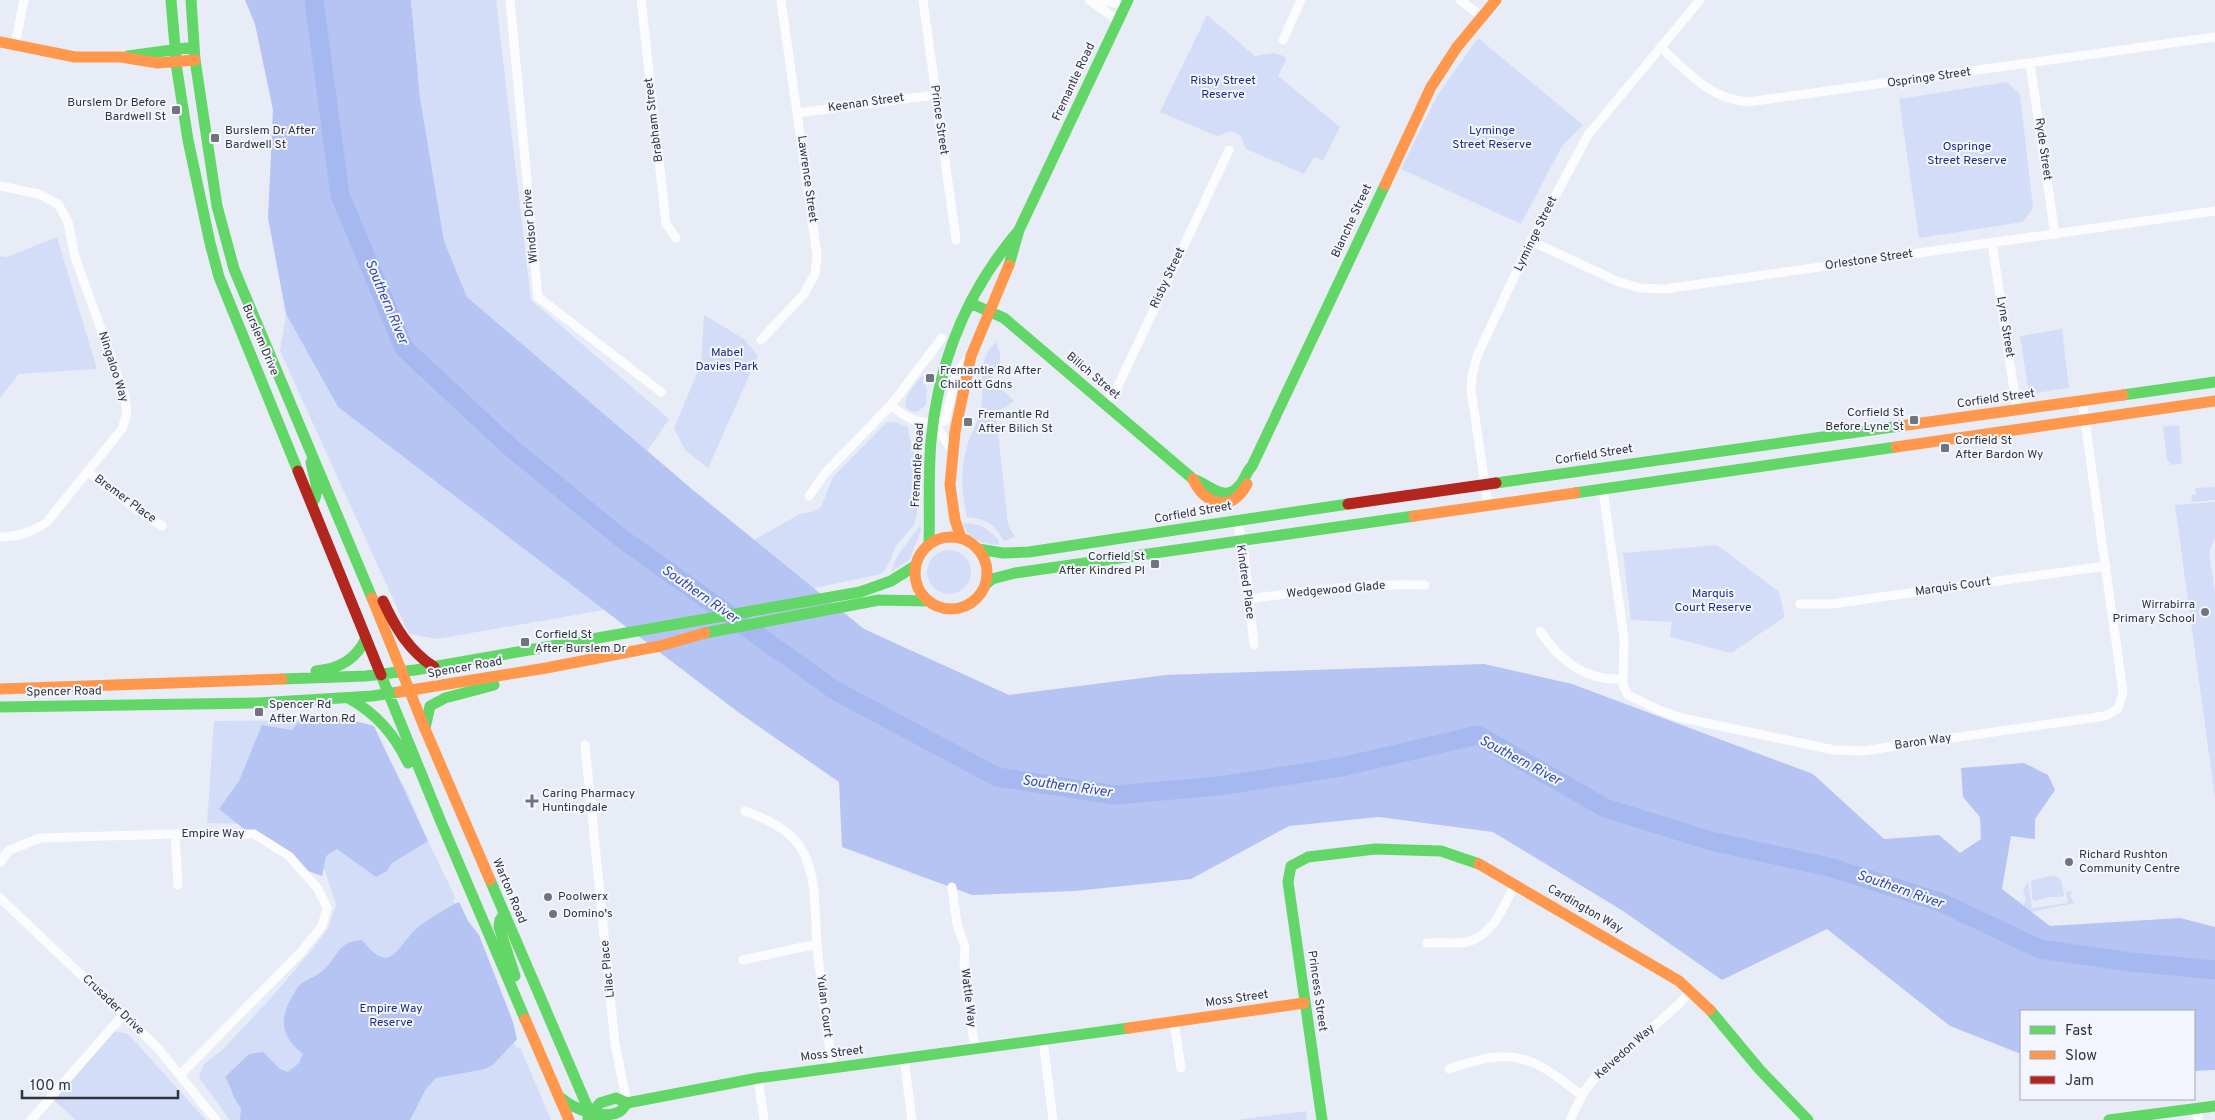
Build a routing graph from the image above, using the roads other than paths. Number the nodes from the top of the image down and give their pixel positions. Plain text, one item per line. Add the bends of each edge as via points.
1 (24, 0) edge
2 (171, 0) edge
3 (191, 0) edge
4 (510, 0) edge
5 (641, 0) edge
6 (781, 0) edge
7 (924, 0) edge
8 (1089, 0) edge
9 (1104, 0) edge
10 (1301, 0) edge
11 (1460, 0) edge
12 (1496, 0) edge
13 (1700, 0) edge
14 (1126, 3) edge
15 (1481, 16) junction
16 (1118, 20) junction
17 (2215, 37) edge
18 (1283, 40) dead end
19 (0, 42) edge
20 (15, 45) junction
21 (194, 47) junction
22 (1660, 47) junction
23 (174, 50) junction
24 (121, 57) junction
25 (196, 60) junction
26 (176, 62) junction
27 (2030, 63) junction
28 (935, 95) junction
29 (797, 113) junction
30 (1229, 150) dead end
31 (0, 186) edge
32 (2215, 211) edge
33 (1019, 230) junction
34 (2055, 235) junction
35 (676, 238) dead end
36 (956, 240) dead end
37 (1531, 240) junction
38 (1992, 243) junction
39 (970, 303) junction
40 (989, 311) junction
41 (942, 338) dead end
42 (761, 340) dead end
43 (972, 354) junction
44 (2215, 382) edge
45 (661, 392) dead end
46 (2082, 400) junction
47 (2215, 401) edge
48 (1104, 404) junction
49 (890, 405) junction
50 (2017, 410) junction
51 (2085, 421) junction
52 (933, 424) junction
53 (309, 446) junction
54 (951, 450) junction
55 (88, 472) junction
56 (1193, 479) joint
57 (1486, 485) junction
58 (1603, 490) junction
59 (809, 496) dead end
60 (312, 503) junction
61 (1488, 506) junction
62 (1237, 519) junction
63 (162, 526) dead end
64 (0, 538) edge
65 (961, 538) junction
66 (1240, 541) junction
67 (350, 544) junction
68 (929, 544) junction
69 (978, 549) junction
70 (915, 566) junction
71 (2106, 566) junction
72 (986, 584) junction
73 (1425, 585) dead end
74 (1248, 599) junction
75 (928, 601) junction
76 (1800, 604) dead end
77 (1540, 631) dead end
78 (366, 638) junction
79 (1254, 644) dead end
80 (586, 660) junction
81 (434, 667) junction
82 (402, 672) junction
83 (381, 674) junction
84 (281, 679) junction
85 (1622, 679) junction
86 (124, 685) junction
87 (0, 689) edge
88 (410, 691) junction
89 (389, 694) junction
90 (347, 697) junction
91 (182, 704) junction
92 (0, 707) edge
93 (425, 729) junction
94 (585, 745) dead end
95 (745, 811) dead end
96 (441, 822) junction
97 (175, 834) junction
98 (0, 863) edge
99 (1291, 866) joint
100 (1515, 884) junction
101 (178, 885) dead end
102 (952, 887) dead end
103 (0, 898) edge
104 (504, 914) junction
105 (1427, 942) dead end
106 (817, 944) junction
107 (743, 960) dead end
108 (1691, 991) junction
109 (514, 992) junction
110 (1304, 1003) junction
111 (546, 1009) junction
112 (122, 1016) junction
113 (1174, 1022) junction
114 (1043, 1040) junction
115 (976, 1050) junction
116 (904, 1060) junction
117 (545, 1064) junction
118 (832, 1067) junction
119 (1181, 1068) dead end
120 (1449, 1068) dead end
121 (180, 1075) junction
122 (758, 1078) junction
123 (1582, 1095) junction
124 (559, 1097) junction
125 (626, 1103) junction
126 (2215, 1106) edge
127 (2197, 1107) junction
128 (590, 1118) edge
129 (31, 1120) edge
130 (216, 1120) edge
131 (569, 1120) edge
132 (764, 1120) edge
133 (912, 1120) edge
134 (1053, 1120) edge
135 (1322, 1120) edge
136 (1570, 1120) edge
137 (1808, 1120) edge
138 (2109, 1120) edge
139 (2198, 1120) edge

1 - 20 street
2 - 23 main road, Burslem Drive
3 - 21 main road, Burslem Drive
4 - 45 street, Windsor Drive via 538,297
5 - 35 street, Brabham Street via 666,224
6 - 29 street, Lawrence Street
7 - 28 street, Prince Street
8 - 16 street
9 - 14 street
10 - 18 street
11 - 15 street
12 - 15 main road, Blanche Street
13 - 22 street, Lyminge Street
14 - 16 main road, Fremantle Road
15 - 56 main road, Blanche Street via 1431,87 1252,466 1242,496 1228,505 1217,504 1198,489
16 - 33 main road, Fremantle Road
17 - 27 street, Ospringe Street
19 - 20 main road
20 - 24 main road via 60,55
21 - 23 main road
21 - 25 main road, Burslem Drive
22 - 27 street, Ospringe Street via 1710,91 1722,98 1748,102
22 - 37 street, Lyminge Street via 1588,135
23 - 24 main road
23 - 26 main road, Burslem Drive
24 - 26 main road via 150,63
25 - 26 main road
25 - 53 main road, Burslem Drive via 217,206 234,269
26 - 60 main road, Burslem Drive via 199,198 219,277
27 - 34 street, Ryde Street
28 - 29 street, Keenan Street
28 - 36 street, Prince Street
29 - 42 street, Lawrence Street via 817,255 815,274 804,294
30 - 48 street, Risby Street via 1117,388
31 - 55 street, Ningaloo Way via 39,194 58,204 68,222 75,257 125,396 127,413 122,429
32 - 34 street, Orlestone Street
33 - 39 main road, Fremantle Road via 1001,249
33 - 40 main road, Fremantle Road via 1014,255
34 - 38 street, Orlestone Street
37 - 38 street, Orlestone Street via 1619,282 1640,288 1665,289
37 - 57 street, Lyminge Street via 1477,356 1472,376 1471,390
38 - 50 street, Lyne Street
39 - 40 main road, Bilich Street
39 - 52 main road, Fremantle Road via 950,352
40 - 43 main road, Fremantle Road
40 - 48 main road, Bilich Street via 1004,318
41 - 49 street
43 - 52 street via 958,372 945,421
43 - 54 main road, Fremantle Road
44 - 46 main road, Corfield Street
46 - 50 main road, Corfield Street
46 - 51 street, Baron Way
47 - 51 main road
48 - 56 main road, Bilich Street
49 - 52 street via 910,419
49 - 59 street via 826,472
50 - 57 main road, Corfield Street
51 - 58 main road
51 - 71 street, Baron Way
52 - 54 street
52 - 68 main road, Fremantle Road
53 - 60 main road via 317,490
53 - 67 main road, Burslem Drive
54 - 65 main road, Fremantle Road via 950,500 952,516
55 - 63 street, Bremer Place
55 - 64 street, Ningaloo Way via 46,523 30,533
57 - 61 street, Lyminge Street
57 - 62 main road, Corfield Street
58 - 61 main road
58 - 85 street via 1624,638
60 - 78 main road, Burslem Drive
61 - 66 main road
62 - 66 street, Kindred Place
62 - 69 main road, Corfield Street via 1017,552 997,553
65 - 68 main road via 939,539
65 - 69 main road
66 - 72 main road via 1015,573 992,579
66 - 74 street, Kindred Place
67 - 81 main road via 363,558 401,636 423,661
67 - 82 main road, Burslem Drive
68 - 70 main road
69 - 72 main road via 985,560
70 - 75 main road via 916,585
70 - 81 main road, Spencer Road via 878,587
71 - 76 street, Marquis Court via 1831,604
71 - 85 street, Baron Way via 2123,692 2118,709 2105,716 1862,751 1834,750 1678,717 1628,695
72 - 75 main road via 979,597 968,606 940,608
73 - 74 street, Wedgewood Glade via 1330,589
74 - 79 street, Kindred Place
75 - 80 main road, Spencer Road via 879,600 694,635 660,646
77 - 85 street via 1558,655 1593,677
78 - 83 main road, Burslem Drive
78 - 84 main road via 362,651 347,663
80 - 88 main road, Spencer Road
80 - 93 main road via 566,670 445,698 430,706
81 - 82 main road, Spencer Road
82 - 83 main road, Spencer Road
82 - 88 main road, Warton Road
83 - 84 main road, Spencer Road
83 - 89 main road
84 - 86 main road, Spencer Road
86 - 87 main road, Spencer Road
86 - 91 main road via 176,693
88 - 89 main road, Spencer Road
88 - 93 main road, Warton Road
89 - 90 main road, Spencer Road
89 - 96 main road
90 - 91 main road, Spencer Road
90 - 96 main road via 366,706 389,732 403,751 422,793
91 - 92 main road, Spencer Road
93 - 104 main road, Warton Road
94 - 125 street, Lilac Place via 616,1044
95 - 106 street, Yulan Court via 778,825 795,840 806,860 814,888
96 - 109 main road
97 - 98 street, Empire Way via 40,838 8,850
97 - 101 street
97 - 121 street, Empire Way via 254,834 289,856 318,889 327,908 322,926 301,952
99 - 100 main road, Cardington Way via 1308,857 1374,848 1441,851 1474,861
99 - 110 main road, Princess Street via 1288,882
100 - 105 street via 1496,921 1482,936 1466,942
100 - 108 main road, Cardington Way via 1666,972
102 - 115 street, Wattle Way via 957,924 966,947 964,969
103 - 112 street, Crusader Drive
104 - 109 main road via 499,927 516,980
104 - 111 main road, Warton Road
106 - 107 street
106 - 118 street, Yulan Court
108 - 123 street, Kelvedon Way via 1593,1080
108 - 137 main road, Cardington Way
109 - 117 main road
110 - 113 main road, Moss Street
110 - 135 main road, Princess Street
111 - 117 main road via 553,1052
111 - 128 main road, Warton Road
112 - 121 street, Crusader Drive via 157,1047
112 - 129 street
113 - 114 main road, Moss Street
113 - 119 street
114 - 115 main road, Moss Street
114 - 134 street
115 - 116 main road, Moss Street
116 - 118 main road, Moss Street
116 - 133 street
117 - 124 main road
118 - 122 main road, Moss Street
120 - 123 street via 1503,1055 1536,1063
121 - 130 street, Crusader Drive
122 - 125 main road, Moss Street
122 - 132 street
123 - 136 street, Kelvedon Way
124 - 128 main road, Moss Street
124 - 131 main road
125 - 128 main road, Moss Street via 618,1112
126 - 127 main road
127 - 138 main road
127 - 139 street

